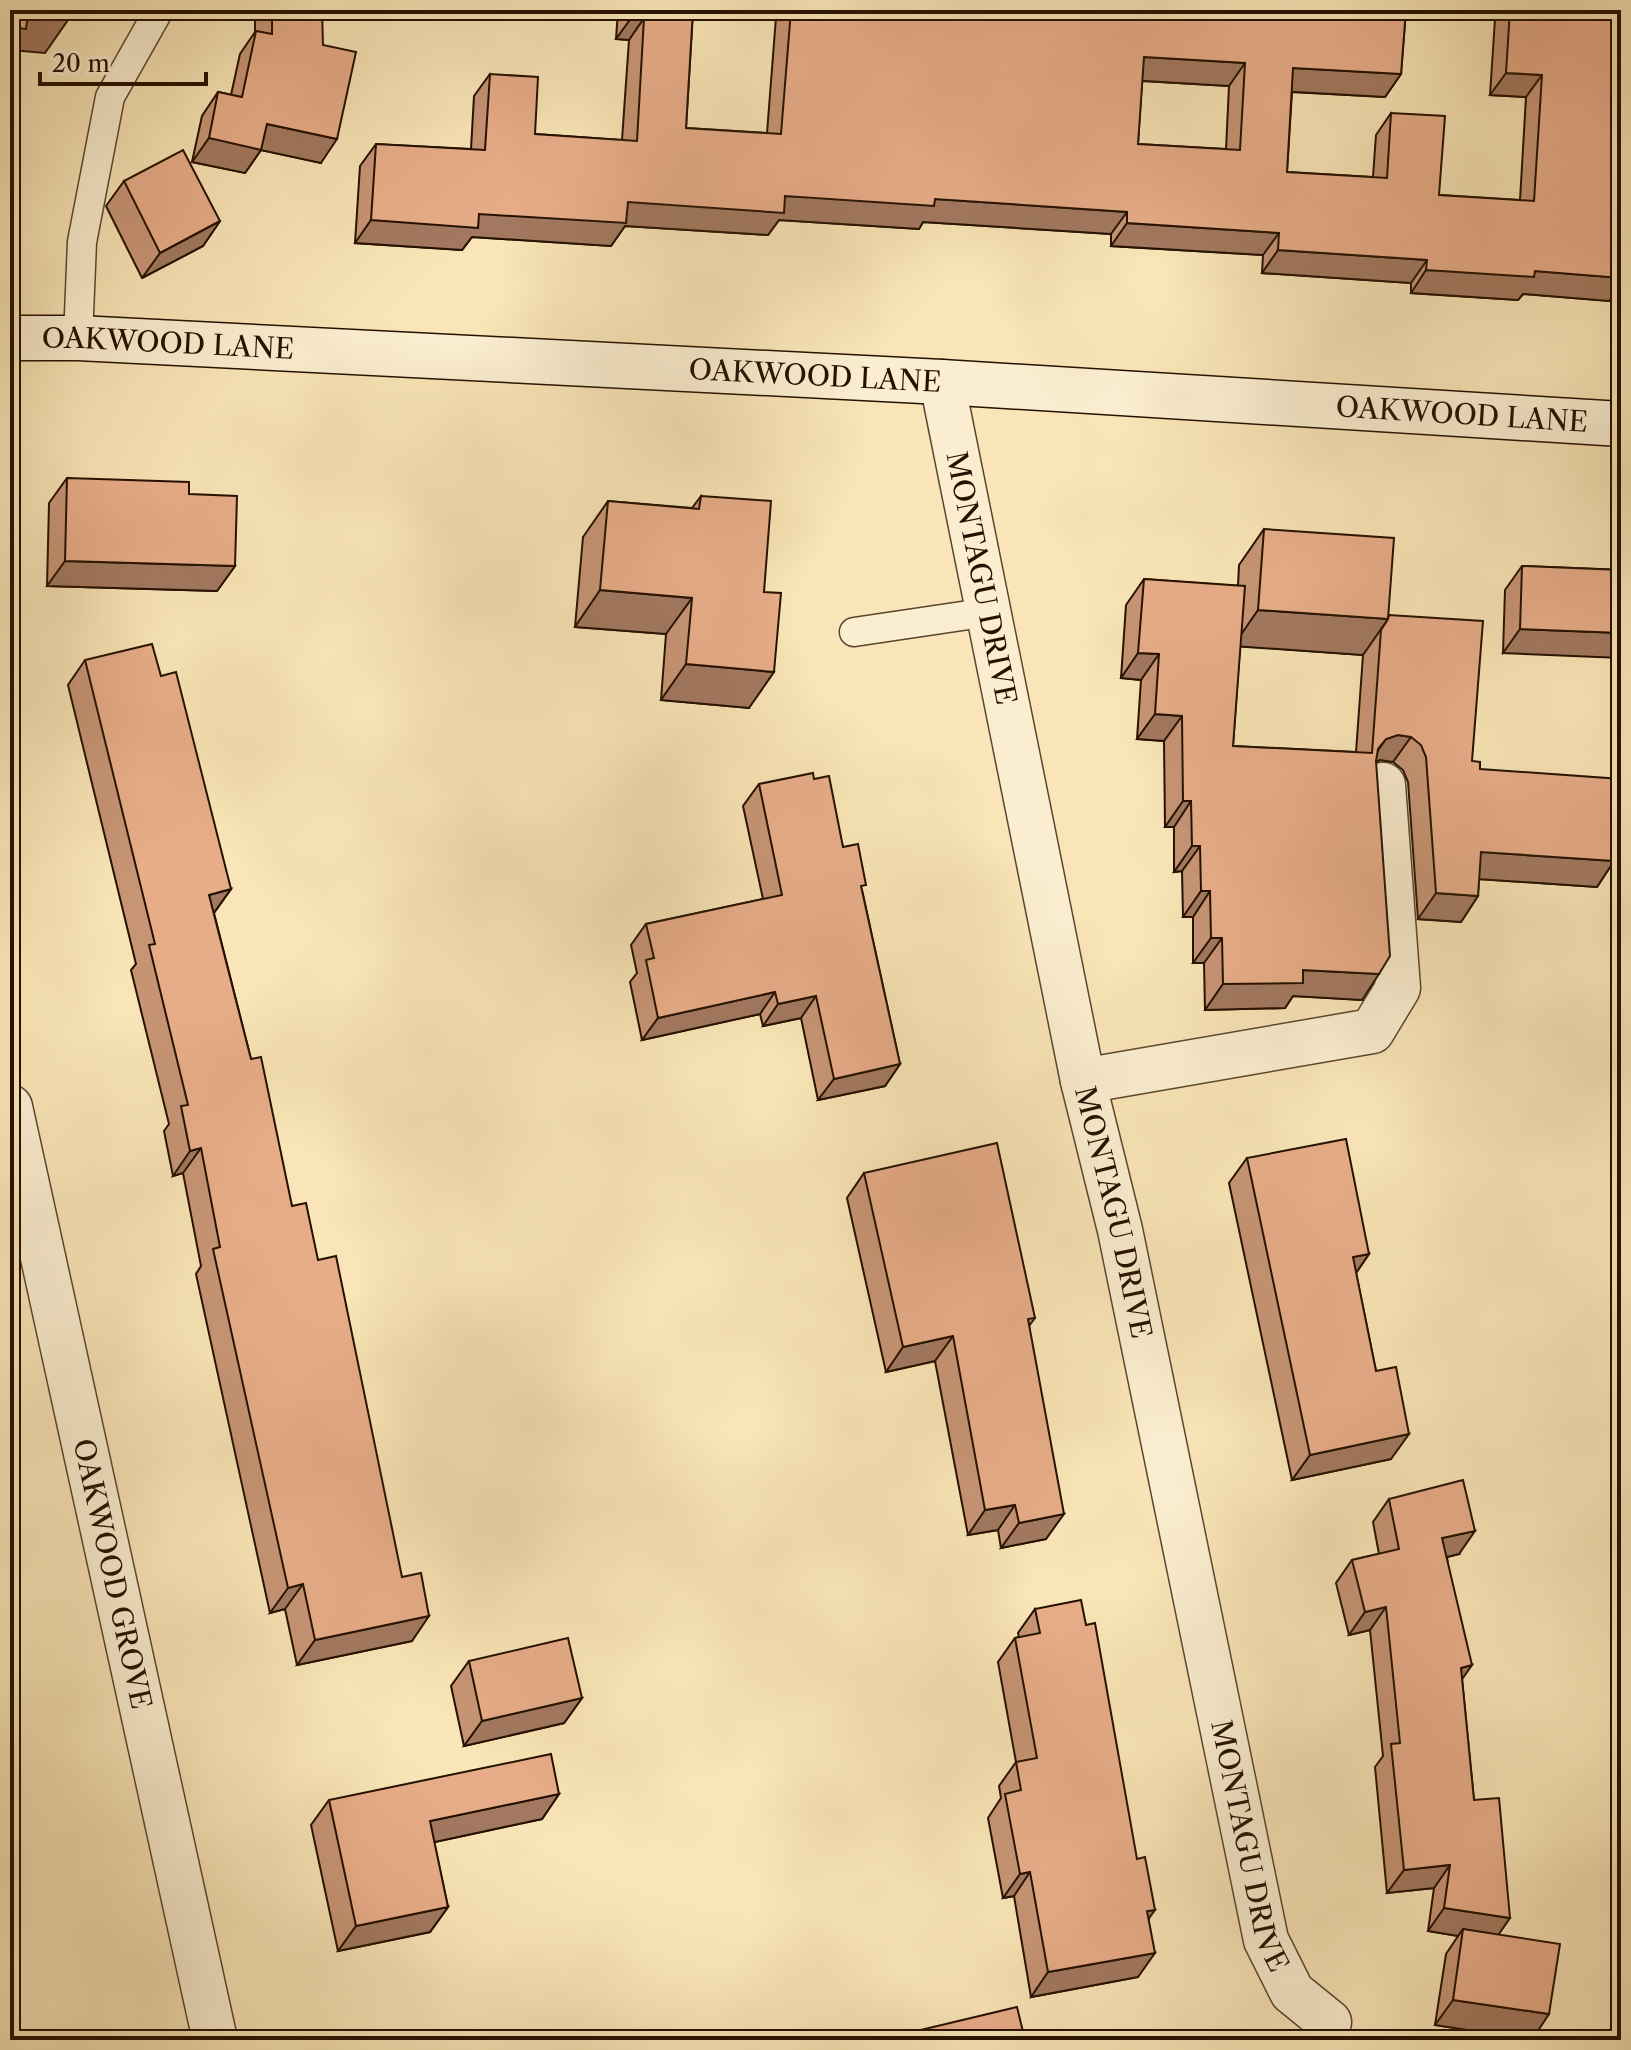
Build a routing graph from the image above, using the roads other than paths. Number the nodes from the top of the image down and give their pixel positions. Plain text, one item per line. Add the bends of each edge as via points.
1 (159, 10) edge
2 (10, 338) edge
3 (78, 338) junction
4 (942, 382) junction
5 (1621, 424) edge
6 (989, 612) junction
7 (854, 632) dead end
8 (1383, 785) dead end
9 (1083, 1081) junction
10 (10, 1107) edge
11 (1329, 2022) dead end
12 (215, 2040) edge

1 - 3 lane via 110,97 82,242
2 - 3 street, OAKWOOD LANE
3 - 4 street, OAKWOOD LANE
4 - 5 street, OAKWOOD LANE
4 - 6 street, MONTAGU DRIVE
6 - 7 lane
6 - 9 street, MONTAGU DRIVE
8 - 9 street via 1398,988 1372,1031
9 - 11 street, MONTAGU DRIVE via 1120,1230 1266,1940 1292,1992
10 - 12 street, OAKWOOD GROVE

